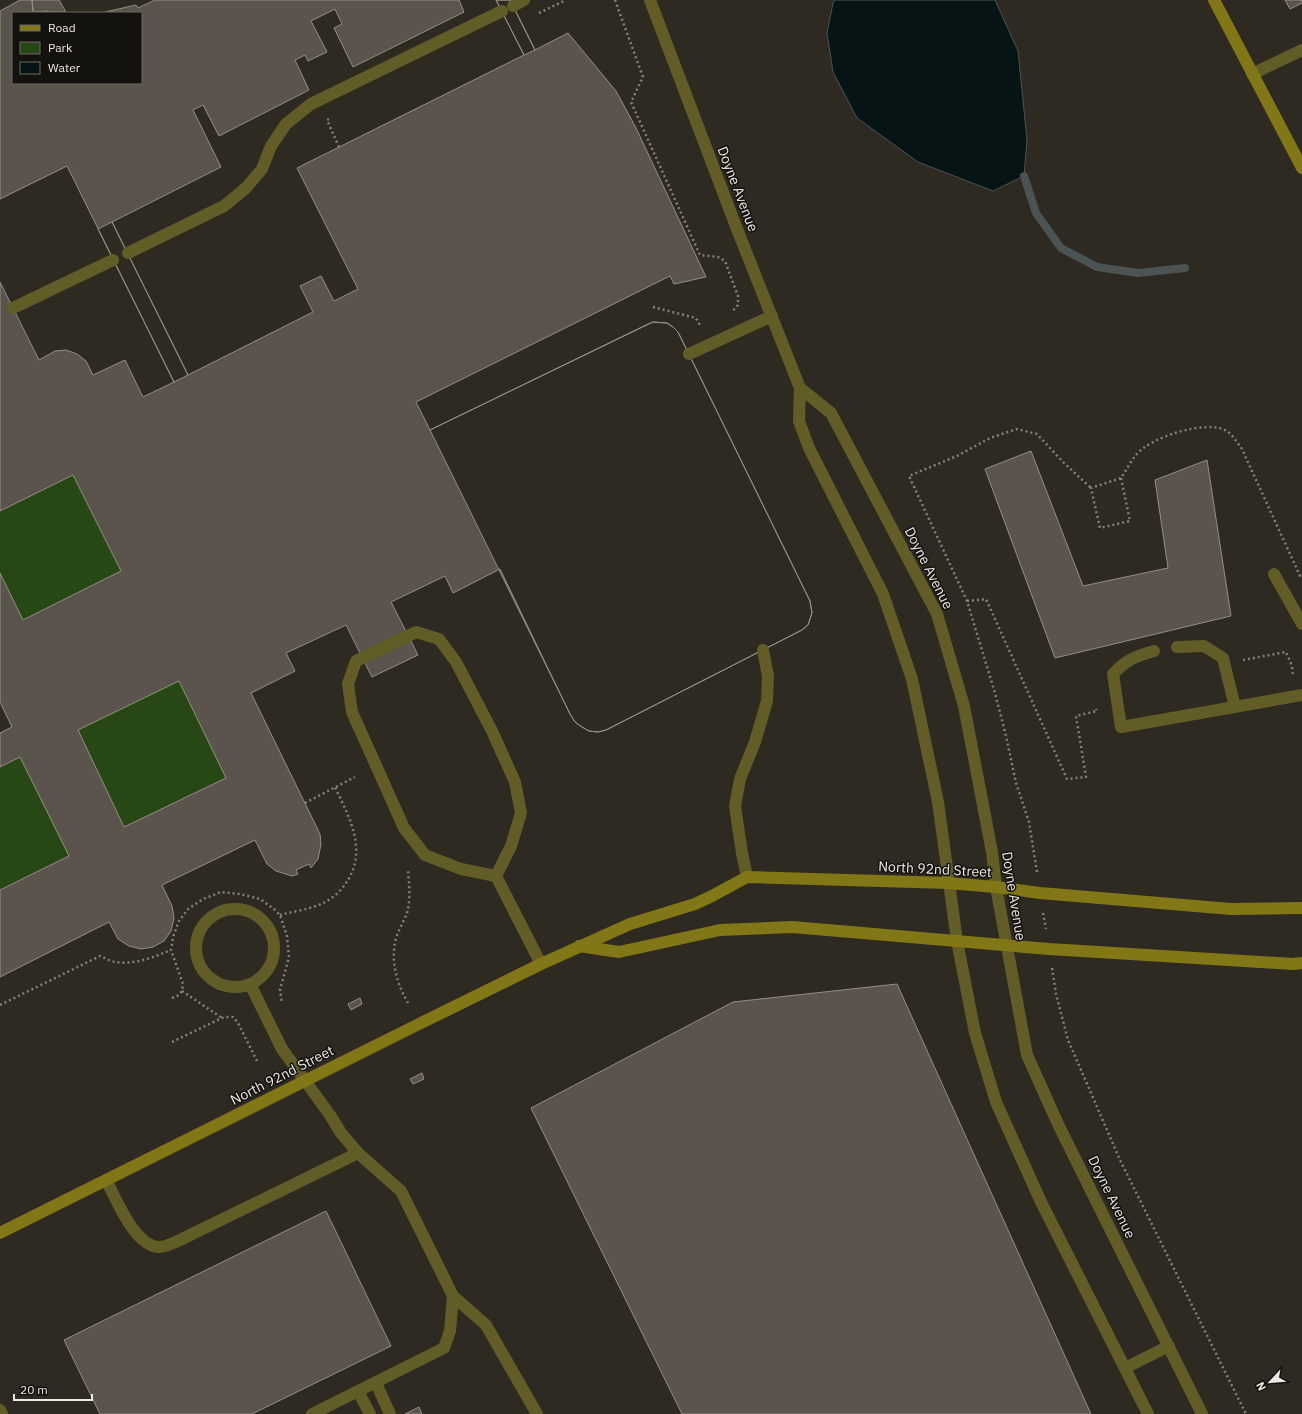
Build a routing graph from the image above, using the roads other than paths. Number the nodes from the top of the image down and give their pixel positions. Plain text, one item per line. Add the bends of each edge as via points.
1 (524, 0) edge
2 (650, 0) edge
3 (1214, 0) edge
4 (1302, 50) edge
5 (1252, 74) junction
6 (1302, 168) edge
7 (128, 253) dead end
8 (113, 260) dead end
9 (13, 308) dead end
10 (772, 316) junction
11 (689, 354) dead end
12 (800, 388) junction
13 (1274, 574) dead end
14 (1302, 624) edge
15 (1177, 648) dead end
16 (762, 650) dead end
17 (1154, 652) dead end
18 (1302, 695) edge
19 (1235, 707) junction
20 (496, 876) junction
21 (747, 877) junction
22 (948, 883) junction
23 (996, 887) junction
24 (1302, 908) edge
25 (957, 941) junction
26 (579, 946) junction
27 (1007, 946) junction
28 (1302, 963) edge
29 (541, 964) junction
30 (250, 984) junction
31 (305, 1080) junction
32 (358, 1153) junction
33 (106, 1180) junction
34 (0, 1233) edge
35 (453, 1296) junction
36 (1169, 1346) junction
37 (1125, 1368) junction
38 (376, 1383) junction
39 (358, 1391) junction
40 (0, 1410) edge
41 (2, 1414) edge
42 (312, 1414) edge
43 (370, 1414) edge
44 (390, 1414) edge
45 (538, 1414) edge
46 (1148, 1414) edge
47 (1202, 1414) edge

1 - 7 street via 311,104 286,124 271,146 262,169 246,188 224,206
2 - 10 street, Doyne Avenue
3 - 5 street
4 - 5 street
5 - 6 street
8 - 9 street
10 - 11 street
10 - 12 street, Doyne Avenue
12 - 22 street, Doyne Avenue via 799,421 809,448 883,594 912,679 938,802
12 - 23 street, Doyne Avenue via 831,413 937,614 964,706 992,852
13 - 14 street
15 - 19 street via 1204,646 1223,658
16 - 21 street via 768,676 767,701 755,742 740,779 735,806
17 - 19 street via 1123,663 1113,674 1121,727
18 - 19 street
20 - 20 street via 511,846 521,814 515,782 456,662 439,639 416,632 356,662 348,684 352,712 404,828 426,855 461,868
20 - 29 street
21 - 22 street, North 92nd Street
21 - 26 street, North 92nd Street via 695,904 630,924
22 - 23 street, North 92nd Street
22 - 25 street, Doyne Avenue
23 - 24 street, North 92nd Street via 1231,909
23 - 27 street, Doyne Avenue
25 - 26 street via 792,927 720,930 619,952
25 - 27 street
25 - 37 street, Doyne Avenue via 975,1033 996,1102 1041,1202
26 - 29 street, North 92nd Street
27 - 28 street
27 - 36 street, Doyne Avenue via 1027,1055 1058,1124
29 - 31 street, North 92nd Street
30 - 30 street via 266,972 272,961 272,935 257,915 245,909 232,908 220,911 208,918 200,928 195,954 199,966 207,977 218,984 231,988
30 - 31 street via 282,1049
31 - 32 street via 341,1133
31 - 33 street, North 92nd Street
32 - 33 street via 182,1239 157,1247 149,1244 133,1230
32 - 35 street via 400,1191
33 - 34 street, North 92nd Street
35 - 38 street via 450,1331 444,1348
35 - 45 street via 486,1325
36 - 37 street
36 - 47 street, Doyne Avenue
37 - 46 street, Doyne Avenue
38 - 39 street
38 - 44 street
39 - 42 street
39 - 43 street
40 - 41 street

